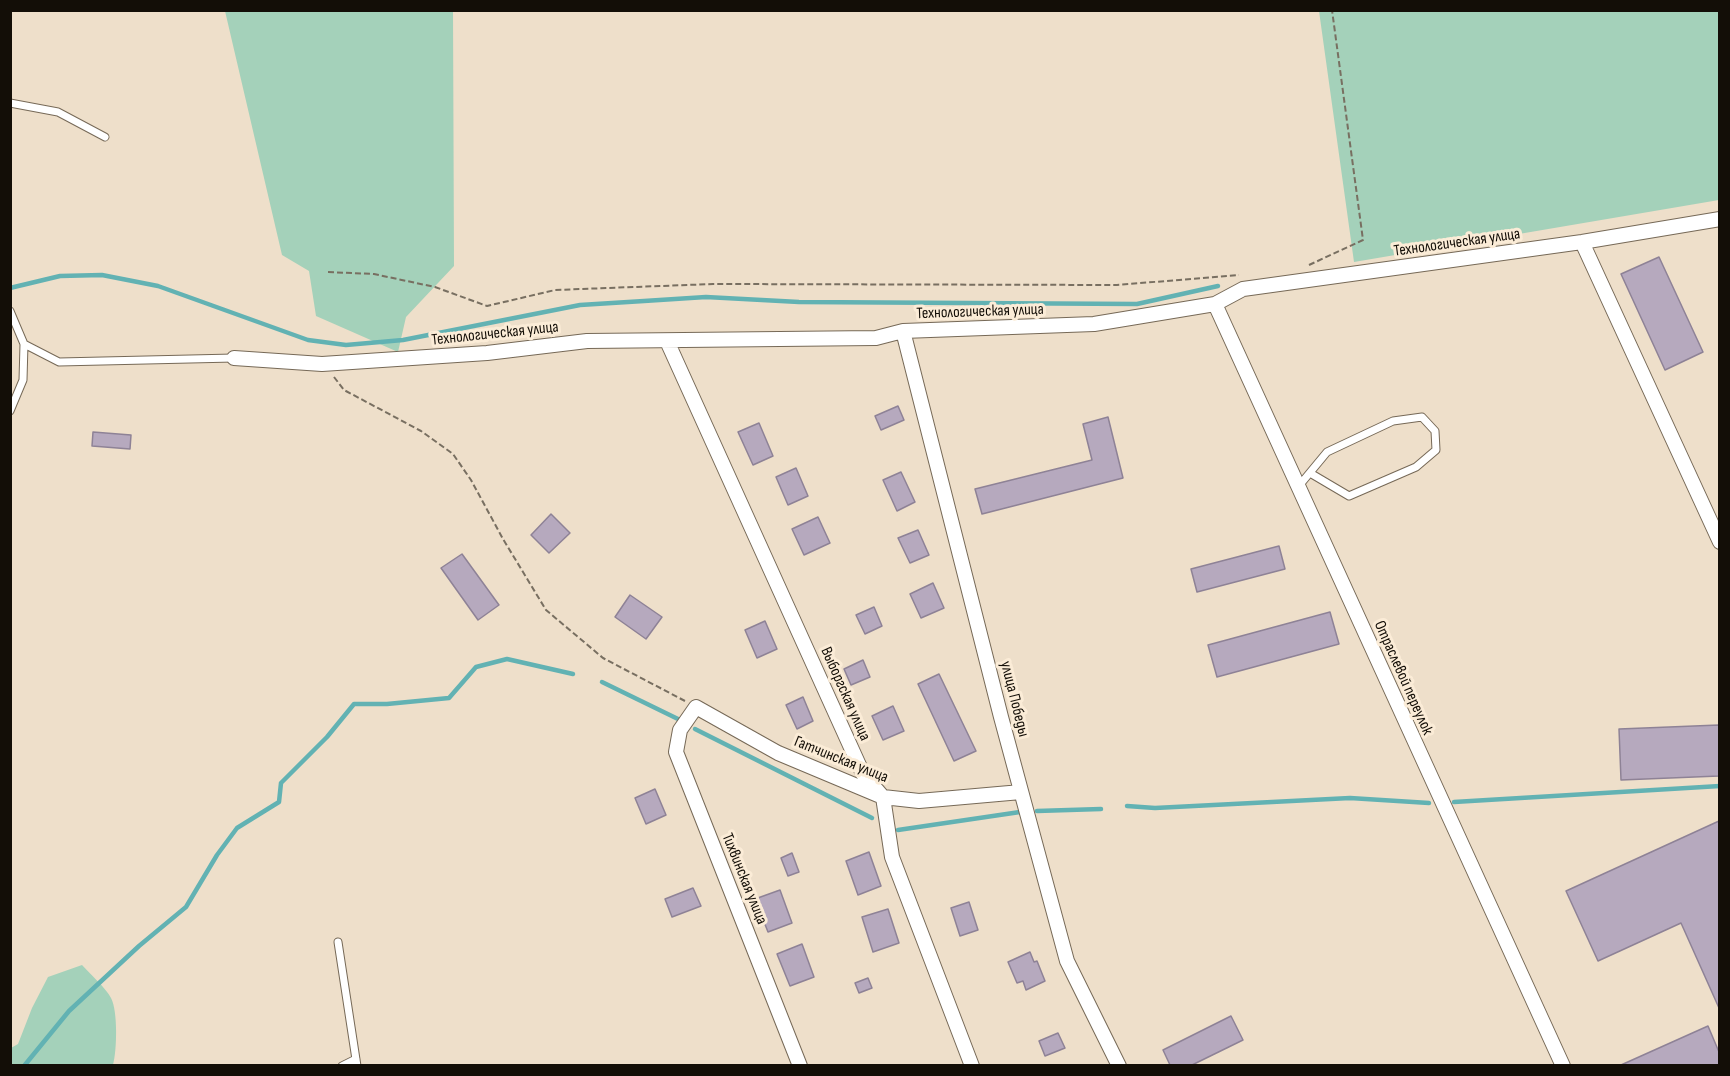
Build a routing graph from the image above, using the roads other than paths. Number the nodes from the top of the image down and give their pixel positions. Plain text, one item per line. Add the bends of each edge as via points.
1 (10, 103) edge
2 (105, 137) dead end
3 (1719, 219) edge
4 (1582, 242) junction
5 (1215, 304) junction
6 (10, 311) edge
7 (903, 331) junction
8 (667, 341) junction
9 (24, 344) junction
10 (234, 358) joint
11 (10, 411) edge
12 (1310, 473) junction
13 (1298, 487) junction
14 (1719, 542) edge
15 (696, 707) joint
16 (1021, 792) junction
17 (883, 796) junction
18 (338, 942) dead end
19 (357, 1062) edge
20 (342, 1065) edge
21 (800, 1065) edge
22 (972, 1065) edge
23 (1119, 1065) edge
24 (1563, 1065) edge

1 - 2 lane via 58,112
3 - 4 street, Технологическая улица
4 - 5 street, Технологическая улица via 1243,289
4 - 14 street
5 - 7 street, Технологическая улица via 1094,324
5 - 13 street, Отраслевой переулок
6 - 9 lane
7 - 8 street, Технологическая улица via 876,338
7 - 16 street, улица Победы
8 - 10 street, Технологическая улица via 587,340 487,353 322,364
8 - 17 street, Выборгская улица via 863,774
9 - 10 lane via 59,362
9 - 11 lane via 23,380
12 - 12 lane via 1349,496 1416,466 1436,450 1435,431 1422,417 1393,422 1327,452
12 - 13 lane
13 - 24 street, Отраслевой переулок
15 - 17 street, Гатчинская улица via 778,753
15 - 21 street, Тихвинская улица via 680,730 676,752
16 - 17 street, Гатчинская улица via 920,801
16 - 23 street, улица Победы via 1067,961
17 - 22 street via 892,857
18 - 19 lane
19 - 20 lane

